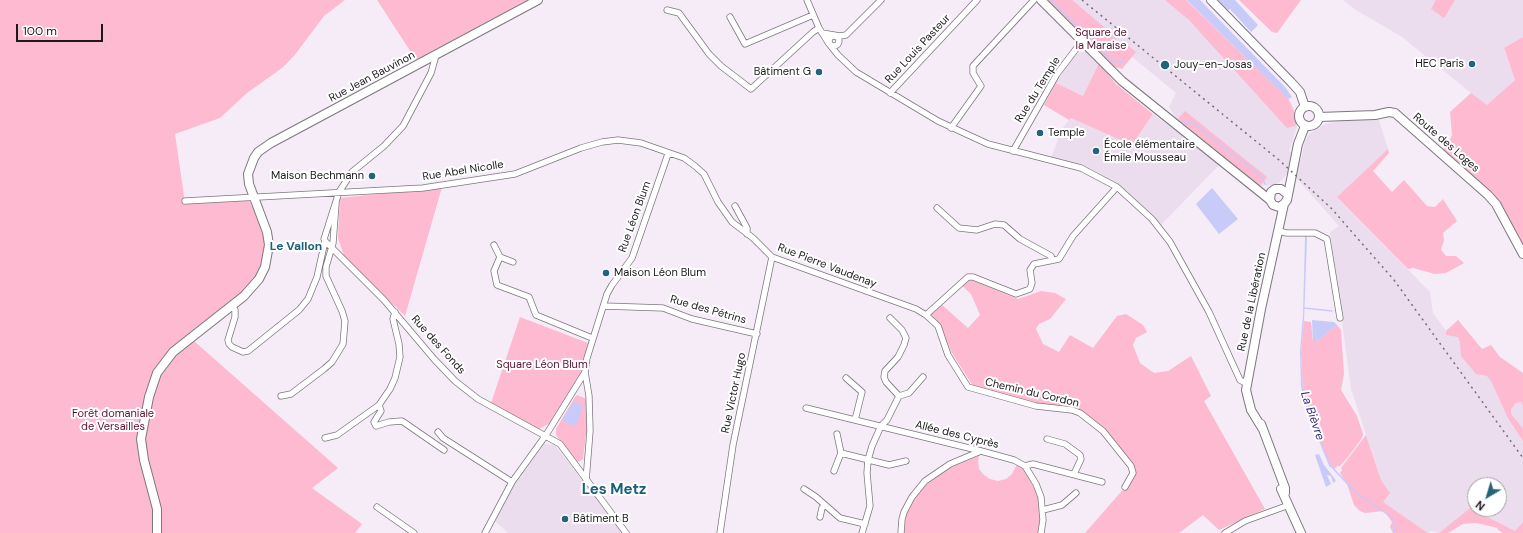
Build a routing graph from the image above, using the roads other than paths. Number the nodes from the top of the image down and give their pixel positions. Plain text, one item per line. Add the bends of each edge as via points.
1 (538, 0) edge
2 (807, 0) edge
3 (880, 0) edge
4 (977, 0) edge
5 (1034, 0) edge
6 (1041, 0) edge
7 (1216, 5) edge
8 (667, 10) dead end
9 (813, 15) junction
10 (730, 17) dead end
11 (821, 31) junction
12 (852, 31) junction
13 (833, 36) junction
14 (1082, 41) junction
15 (830, 44) junction
16 (837, 44) junction
17 (434, 56) junction
18 (890, 93) junction
19 (1305, 107) junction
20 (1319, 117) junction
21 (1305, 126) junction
22 (951, 128) junction
23 (1013, 151) junction
24 (668, 154) junction
25 (1292, 171) junction
26 (1117, 187) junction
27 (1254, 188) junction
28 (1276, 190) junction
29 (339, 192) junction
30 (1287, 194) junction
31 (253, 196) junction
32 (185, 201) dead end
33 (336, 203) junction
34 (1272, 203) junction
35 (1284, 204) junction
36 (735, 206) dead end
37 (937, 208) dead end
38 (1279, 228) junction
39 (747, 234) junction
40 (325, 241) junction
41 (494, 245) dead end
42 (331, 247) junction
43 (1523, 254) edge
44 (500, 256) junction
45 (772, 257) junction
46 (1052, 260) junction
47 (513, 262) dead end
48 (232, 306) junction
49 (604, 306) junction
50 (395, 312) junction
51 (926, 315) junction
52 (890, 318) dead end
53 (1340, 318) dead end
54 (757, 334) junction
55 (592, 338) junction
56 (585, 372) junction
57 (923, 377) dead end
58 (846, 378) dead end
59 (1247, 384) junction
60 (575, 390) junction
61 (282, 396) dead end
62 (588, 396) junction
63 (900, 396) junction
64 (379, 406) junction
65 (806, 408) dead end
66 (855, 420) junction
67 (881, 426) junction
68 (438, 432) dead end
69 (837, 434) dead end
70 (546, 436) junction
71 (325, 438) dead end
72 (1046, 439) dead end
73 (444, 450) dead end
74 (981, 451) junction
75 (841, 452) junction
76 (588, 460) junction
77 (868, 460) junction
78 (906, 461) dead end
79 (575, 465) junction
80 (1025, 466) junction
81 (834, 471) dead end
82 (1074, 474) junction
83 (586, 481) junction
84 (512, 482) junction
85 (1102, 482) dead end
86 (1125, 487) dead end
87 (804, 489) dead end
88 (1076, 493) dead end
89 (825, 505) junction
90 (1289, 505) junction
91 (377, 507) dead end
92 (1043, 510) junction
93 (820, 517) dead end
94 (865, 524) junction
95 (157, 533) edge
96 (414, 533) edge
97 (485, 533) edge
98 (626, 533) edge
99 (720, 533) edge
100 (862, 533) edge
101 (901, 533) edge
102 (1041, 533) edge
103 (1225, 533) edge
104 (1301, 533) edge

1 - 17 main road, Rue Jean Bauvinon
2 - 9 street
3 - 12 street
4 - 18 street, Rue Louis Pasteur
5 - 22 street via 973,66 973,73 981,86
6 - 14 main road
7 - 19 main road via 1300,92
8 - 11 street via 679,13 709,54 751,89 813,32
9 - 10 street via 745,44
9 - 11 street
11 - 13 street
11 - 15 street
12 - 13 street via 843,36
12 - 16 street
13 - 15 street via 830,38
13 - 16 street via 838,40
14 - 23 street, Rue du Temple via 1056,74
14 - 27 main road via 1122,81 1190,136 1200,149 1223,163
15 - 16 street
15 - 18 street via 853,70
17 - 29 street via 431,73 403,126 384,146 352,172
17 - 31 main road, Rue Jean Bauvinon via 258,152 248,174
18 - 22 street
19 - 20 main road via 1311,106 1316,109
19 - 21 main road via 1299,118
20 - 21 main road via 1315,124
20 - 43 main road, Route des Loges via 1389,112 1398,115 1488,195 1496,204
21 - 25 main road
22 - 23 street via 988,144
23 - 26 street via 1081,168
24 - 29 street, Rue Abel Nicolle via 641,143 618,140 580,148 515,174 423,188
24 - 39 street, Rue Pierre Vaudenay via 684,158 704,174 718,202
24 - 49 street, Rue Léon Blum via 636,249 612,285
25 - 28 main road
25 - 30 main road
26 - 46 street via 1073,236 1062,256
26 - 59 street via 1152,219 1170,242 1209,312 1240,380
27 - 28 main road
27 - 34 main road
28 - 30 main road via 1284,190
28 - 34 main road via 1270,195
29 - 31 street, Rue Abel Nicolle
29 - 33 street
30 - 35 main road
31 - 32 street, Rue Abel Nicolle
31 - 48 main road, Rue Jean Bauvinon via 267,232 268,255 259,279 250,291
33 - 40 street
33 - 42 street
34 - 35 main road
34 - 38 main road, Rue de la Libération
35 - 38 main road, Rue de la Libération
36 - 39 street via 747,228
37 - 46 street via 959,228 977,230 995,224 1004,226 1020,239 1051,256
38 - 53 street via 1287,233 1315,233 1327,239
38 - 59 main road, Rue de la Libération via 1260,310
39 - 45 street, Rue Pierre Vaudenay
40 - 42 street, Rue des Fonds
40 - 48 street via 308,299 287,321 248,351 232,348 229,344 235,317
41 - 44 street
42 - 50 street, Rue des Fonds
42 - 61 street via 326,276 345,321 343,344 332,362 324,369 291,394
44 - 47 street
44 - 55 street via 494,271 497,285 529,297 536,315
45 - 51 street, Rue Pierre Vaudenay via 916,309
45 - 54 street, Rue Victor Hugo
46 - 51 street via 1034,264 1030,270 1030,289 1016,294 968,277
48 - 95 main road, Rue Jean Bauvinon via 173,352 160,368 151,388 141,439 157,509
49 - 54 street, Rue des Pétrins via 663,308 692,319
49 - 55 street, Rue Léon Blum
50 - 64 street via 393,319 400,357 395,378
50 - 70 street, Rue des Fonds via 434,359 462,386 478,399
51 - 86 street, Chemin du Cordon via 938,326 948,354 968,387 1036,406 1072,410 1103,430 1131,466 1133,473
52 - 63 street via 906,338 898,357 885,372 884,377
54 - 99 street, Rue Victor Hugo via 733,445
55 - 56 street, Rue Léon Blum
56 - 60 street, Rue Léon Blum
56 - 62 street
57 - 63 street via 909,393
58 - 66 street via 862,392
59 - 90 main road, Rue de la Libération via 1249,403 1262,428
60 - 62 street
60 - 70 street, Rue Léon Blum
62 - 76 street
63 - 67 street
64 - 71 street via 337,435
64 - 73 street via 381,411 374,422 376,426 402,421
65 - 66 street, Allée des Cyprès
66 - 67 street, Allée des Cyprès
67 - 74 street, Allée des Cyprès
67 - 77 street
68 - 84 street via 443,438
69 - 75 street
70 - 79 street, Rue des Fonds via 560,444
70 - 84 street, Rue Léon Blum
72 - 82 street via 1065,444 1080,455 1081,459
74 - 80 street, Allée des Cyprès via 1014,460
74 - 101 street via 950,464 926,481 912,497 904,512
75 - 77 street
75 - 81 street
76 - 79 street
76 - 83 street
77 - 78 street via 889,465
77 - 94 street via 870,506
79 - 83 street, Rue des Fonds
80 - 82 street, Allée des Cyprès via 1032,464
80 - 92 street via 1036,484
82 - 85 street, Allée des Cyprès
83 - 98 street, Rue des Fonds
84 - 97 street, Rue Léon Blum
87 - 89 street
88 - 92 street via 1062,505
89 - 93 street
89 - 94 street via 840,518
90 - 103 street via 1245,521
90 - 104 main road, Rue de la Libération
91 - 96 street
92 - 102 street
94 - 100 street

